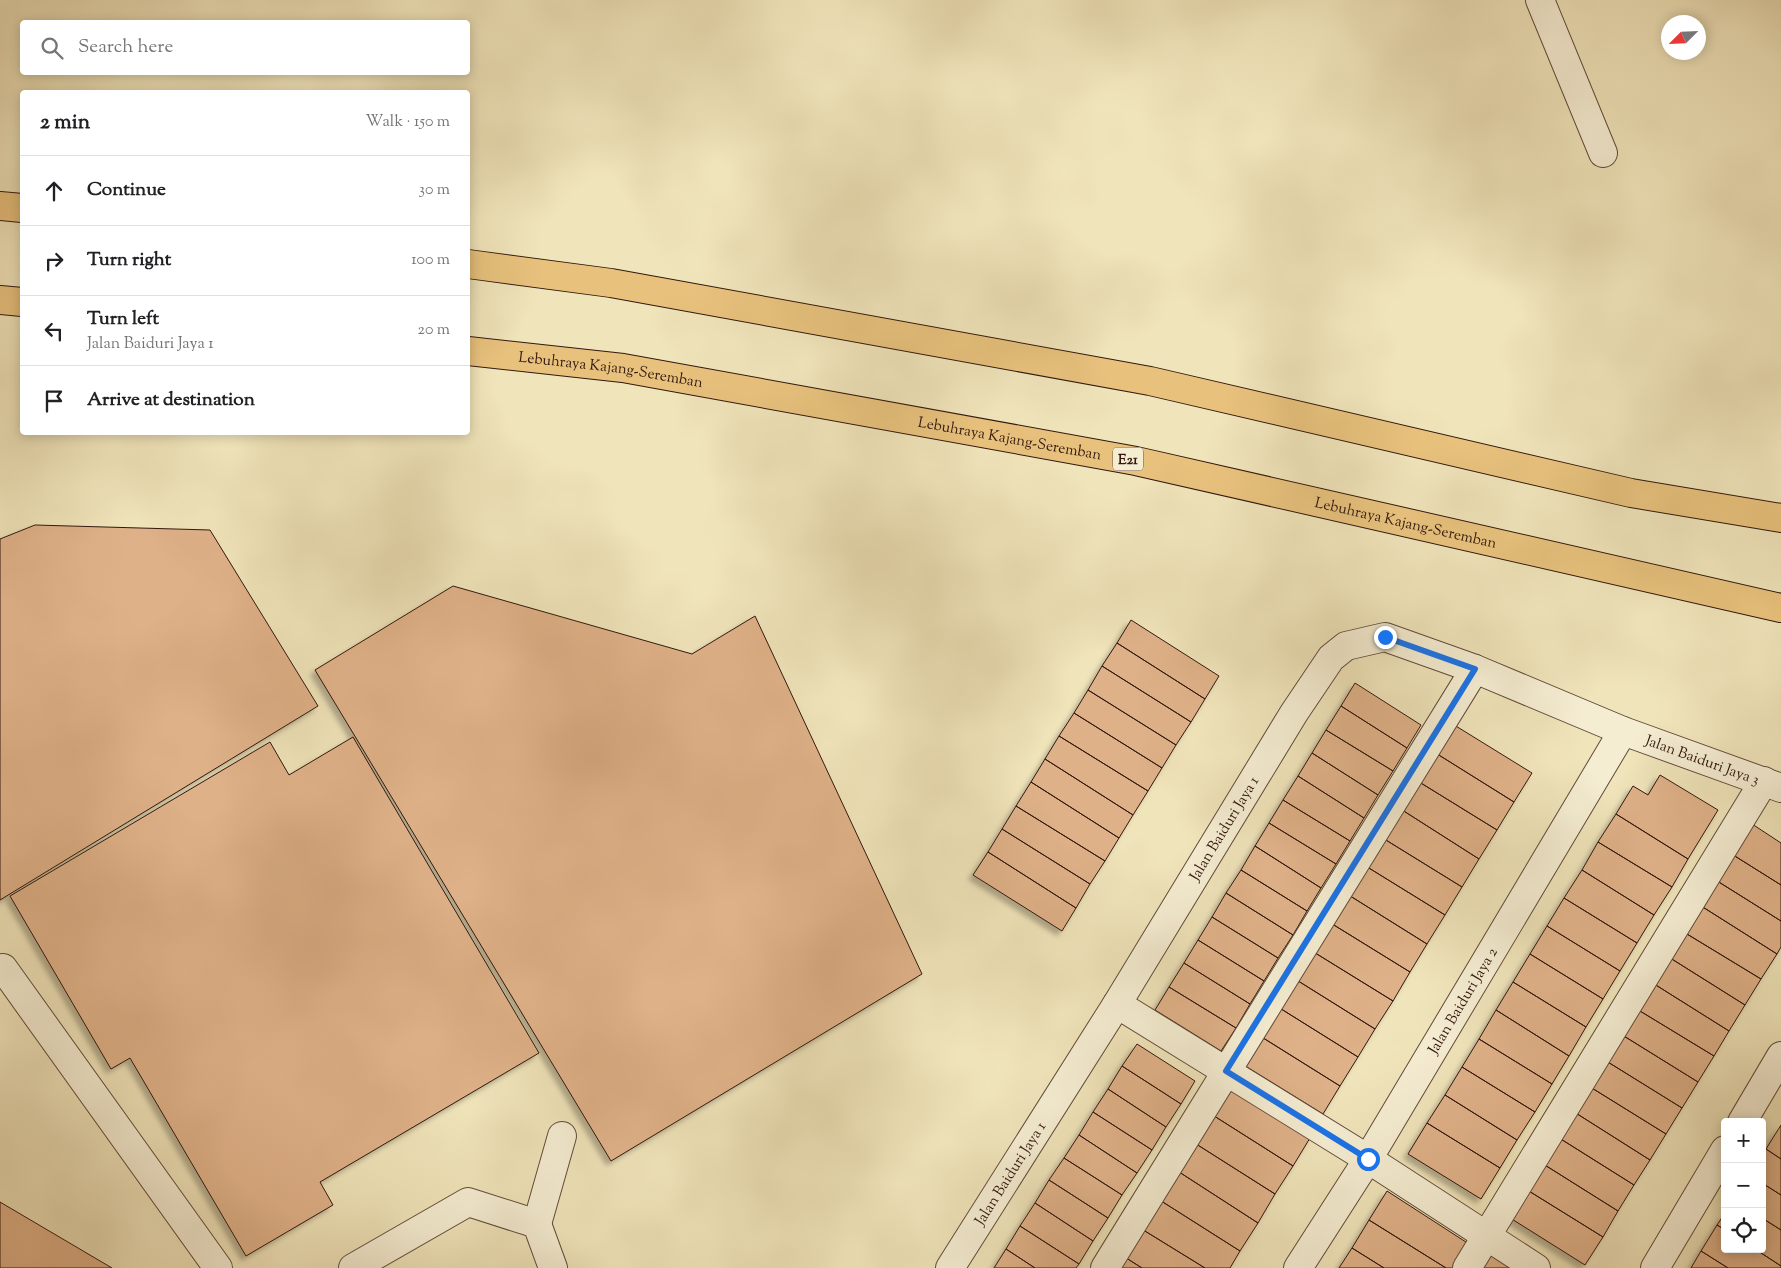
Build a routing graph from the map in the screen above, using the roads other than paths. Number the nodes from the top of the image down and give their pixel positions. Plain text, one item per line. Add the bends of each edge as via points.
1 (1540, 0) edge
2 (1603, 152) dead end
3 (0, 206) edge
4 (20, 208) edge
5 (470, 264) edge
6 (0, 300) edge
7 (20, 302) edge
8 (470, 351) edge
9 (1781, 518) edge
10 (1781, 608) edge
11 (1475, 669) junction
12 (1622, 731) junction
13 (1772, 784) edge
14 (4, 968) dead end
15 (1117, 1004) junction
16 (1781, 1056) edge
17 (1226, 1071) junction
18 (1744, 1118) edge
19 (562, 1136) dead end
20 (1721, 1157) edge
21 (1368, 1159) junction
22 (537, 1224) junction
23 (1487, 1236) junction
24 (218, 1268) edge
25 (353, 1268) edge
26 (553, 1268) edge
27 (950, 1268) edge
28 (1105, 1268) edge
29 (1298, 1268) edge
30 (1467, 1268) edge
31 (1536, 1268) edge
32 (1655, 1268) edge

1 - 2 street
3 - 4 highway
5 - 9 highway via 611,282 1150,381 1632,493
6 - 7 highway
8 - 10 highway, Lebuhraya Kajang-Seremban / E21 via 623,368 1136,461
11 - 12 street, Jalan Baiduri Jaya 1
11 - 15 street, Jalan Baiduri Jaya 1 via 1385,637 1346,646 1331,658 1294,713
11 - 17 street
12 - 13 street, Jalan Baiduri Jaya 3
12 - 21 street, Jalan Baiduri Jaya 2
13 - 23 street
14 - 24 street
15 - 17 street
15 - 27 street, Jalan Baiduri Jaya 1
16 - 18 street
17 - 21 street
17 - 28 street
19 - 22 street
20 - 32 street
21 - 23 street
21 - 29 street, Jalan Baiduri Jaya 2
22 - 25 street via 468,1202
22 - 26 street
23 - 30 street
23 - 31 street

